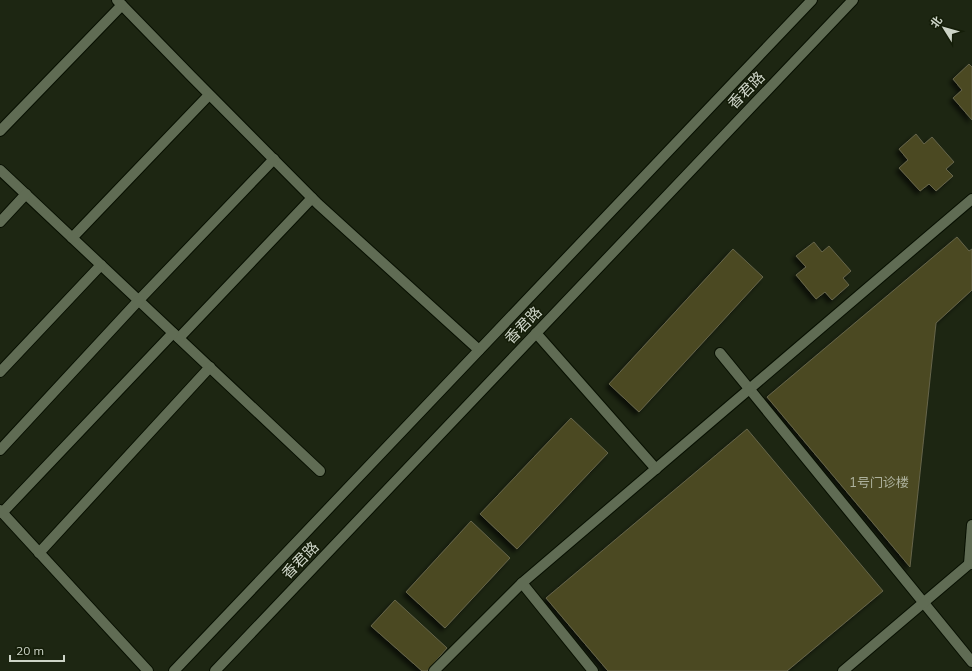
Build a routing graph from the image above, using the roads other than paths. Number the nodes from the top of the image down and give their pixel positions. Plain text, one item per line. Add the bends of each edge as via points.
1 (812, 0) edge
2 (853, 0) edge
3 (119, 2) edge
4 (209, 95) junction
5 (0, 131) edge
6 (274, 159) junction
7 (0, 170) edge
8 (26, 194) junction
9 (312, 198) junction
10 (972, 199) edge
11 (0, 222) edge
12 (72, 238) junction
13 (101, 265) junction
14 (139, 300) junction
15 (536, 333) junction
16 (176, 336) junction
17 (479, 350) junction
18 (720, 354) dead end
19 (210, 367) junction
20 (0, 372) edge
21 (749, 390) junction
22 (0, 450) edge
23 (656, 469) junction
24 (320, 471) dead end
25 (1, 511) edge
26 (972, 525) edge
27 (39, 553) junction
28 (970, 564) edge
29 (522, 583) junction
30 (923, 602) junction
31 (972, 662) edge
32 (148, 671) edge
33 (174, 671) edge
34 (215, 671) edge
35 (434, 671) edge
36 (593, 671) edge
37 (843, 671) edge

1 - 17 street
2 - 15 street, 香君路
3 - 4 street
3 - 5 street
4 - 6 street
4 - 12 street
6 - 9 street
6 - 14 street
7 - 8 street
8 - 11 street
8 - 12 street
9 - 16 street
9 - 17 street
10 - 21 street
12 - 13 street
13 - 14 street
13 - 20 street
14 - 16 street
14 - 22 street
15 - 23 street
15 - 34 street, 香君路
16 - 19 street
16 - 25 street
17 - 33 street
18 - 21 street
19 - 24 street
19 - 27 street
21 - 23 street
21 - 30 street
23 - 29 street
25 - 27 street
26 - 28 street
27 - 32 street
28 - 30 street
29 - 35 street
29 - 36 street
30 - 31 street
30 - 37 street

